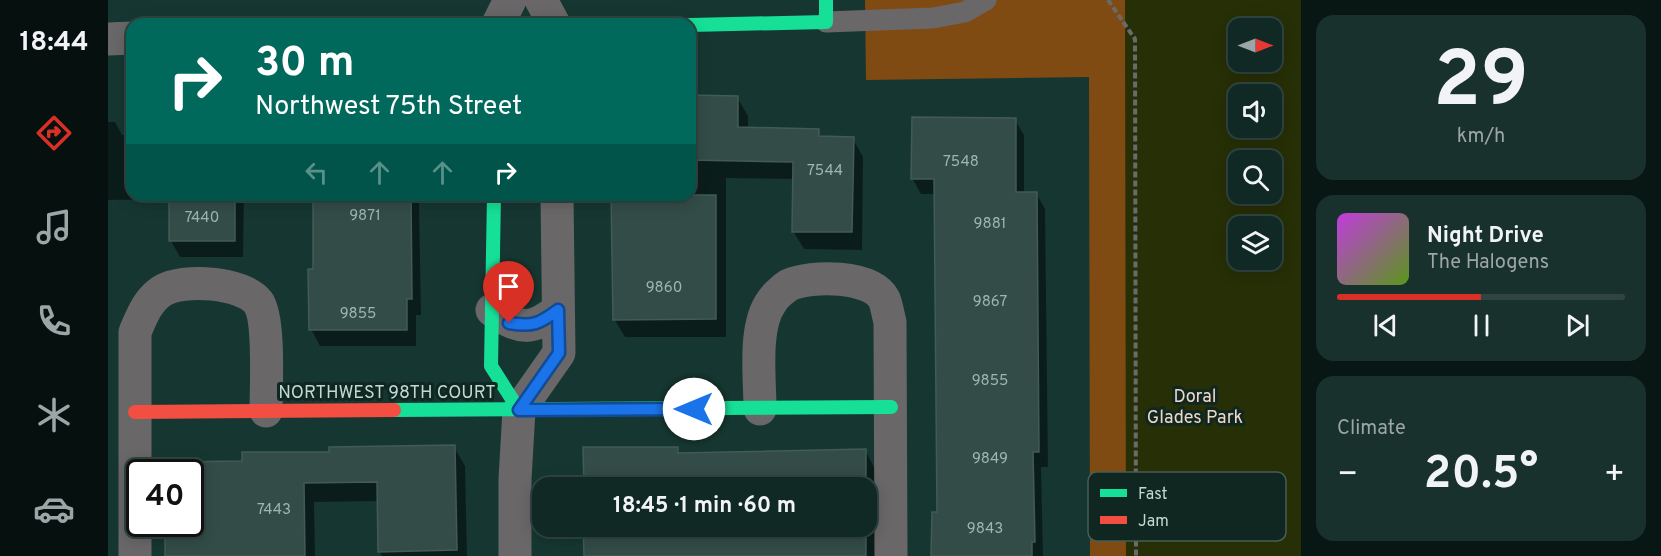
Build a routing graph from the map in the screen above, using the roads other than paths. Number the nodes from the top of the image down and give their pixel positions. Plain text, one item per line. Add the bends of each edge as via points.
1 (510, 0) edge
2 (541, 0) edge
3 (826, 0) edge
4 (986, 0) edge
5 (501, 18) edge
6 (551, 18) edge
7 (826, 22) junction
8 (696, 25) edge
9 (126, 38) edge
10 (108, 39) edge
11 (494, 201) edge
12 (557, 201) edge
13 (492, 310) junction
14 (558, 310) junction
15 (891, 407) junction
16 (760, 409) junction
17 (519, 410) junction
18 (266, 411) junction
19 (135, 412) junction
20 (135, 556) edge
21 (514, 556) edge
22 (891, 556) edge

1 - 5 street
2 - 6 street
3 - 7 street
4 - 7 lane via 965,12 933,18
7 - 8 street
9 - 10 street
11 - 13 street
12 - 14 street
13 - 14 street via 509,323 528,326 542,322
13 - 17 street via 491,366
14 - 17 street via 559,353
15 - 16 street, NORTHWEST 98TH COURT
15 - 16 street via 890,322 884,298 849,280 816,279 789,285 772,301 760,327
15 - 22 street
16 - 17 street, NORTHWEST 98TH COURT
17 - 18 street, NORTHWEST 98TH COURT
17 - 21 street
18 - 19 street, NORTHWEST 98TH COURT
18 - 19 street via 265,326 259,303 224,284 191,284 164,290 146,305 135,332
19 - 20 street

